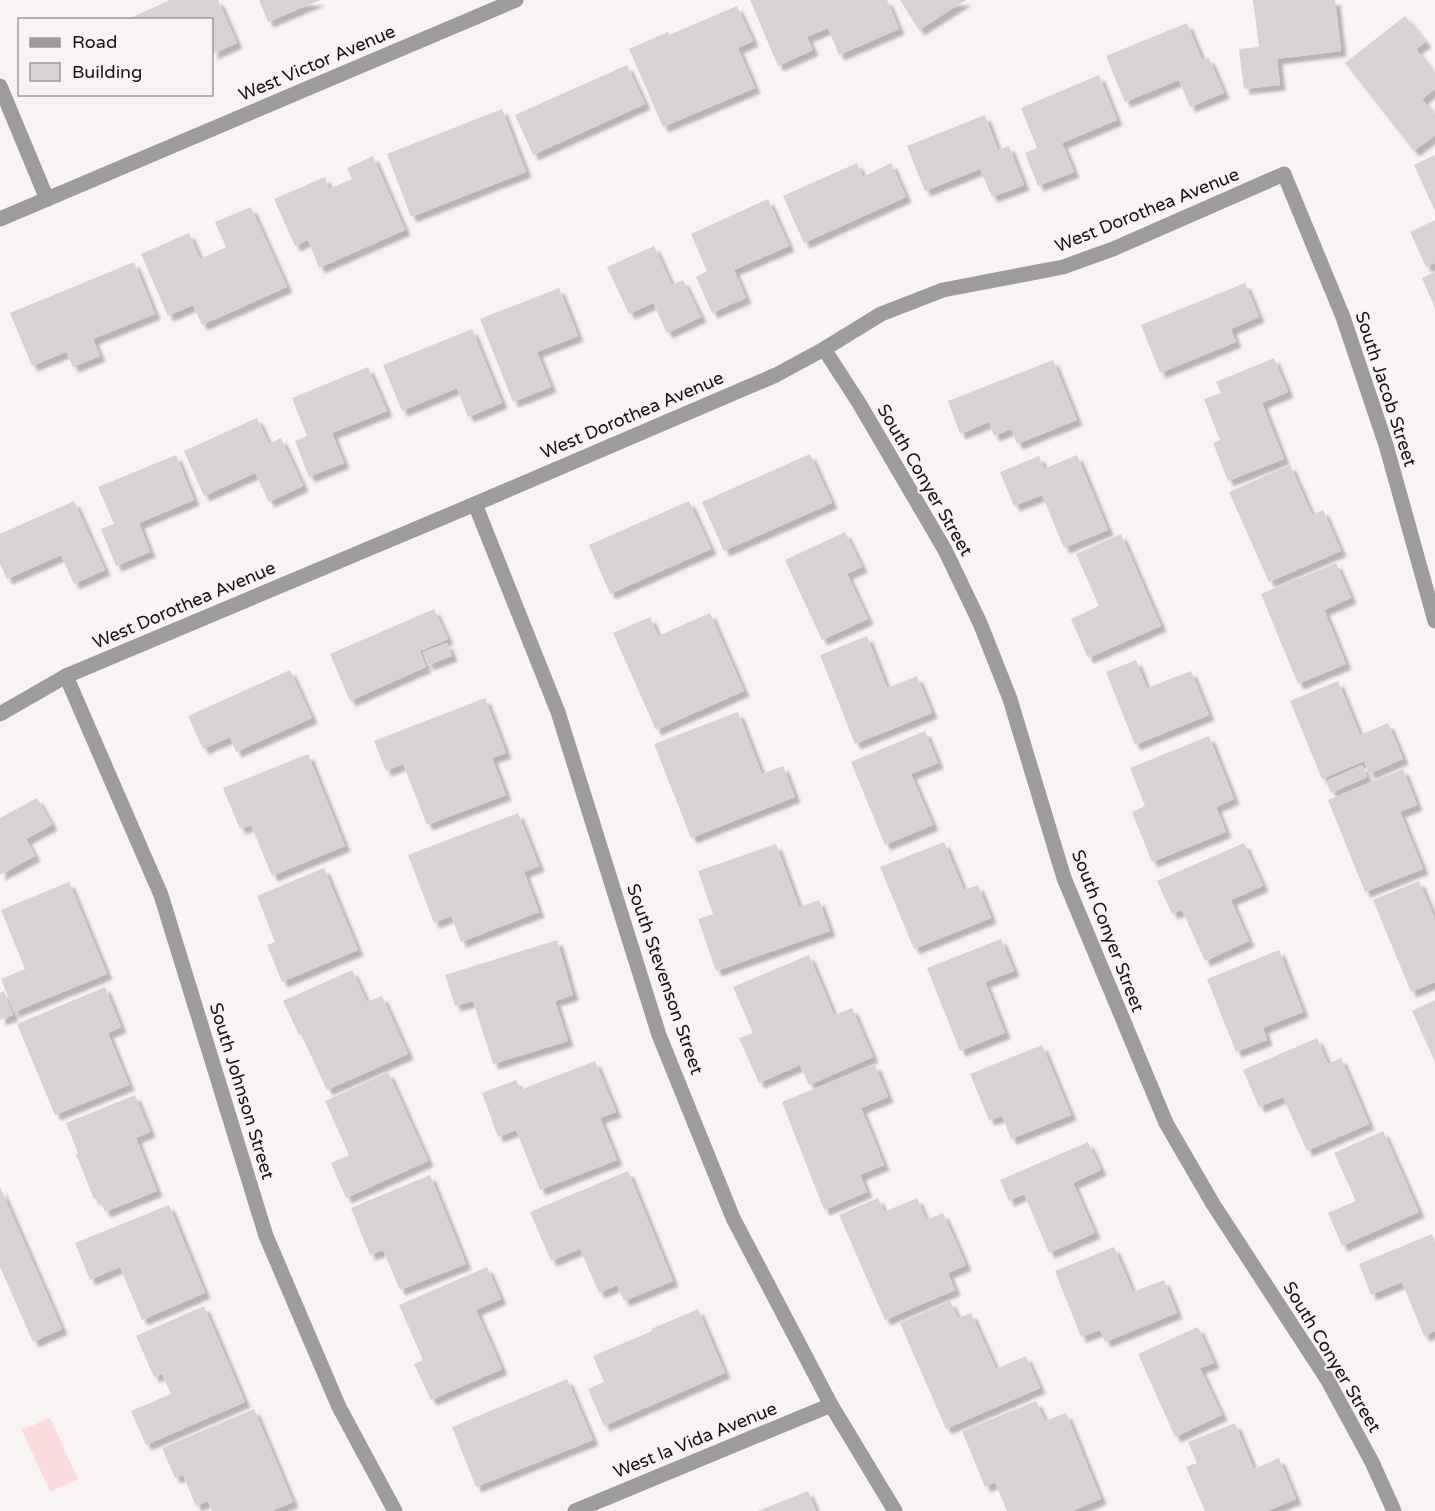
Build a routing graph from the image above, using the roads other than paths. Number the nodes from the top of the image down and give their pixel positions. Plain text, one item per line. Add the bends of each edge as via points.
1 (516, 0) edge
2 (494, 4) edge
3 (0, 86) edge
4 (1284, 174) joint
5 (47, 200) junction
6 (0, 219) edge
7 (824, 349) junction
8 (475, 504) junction
9 (1435, 621) edge
10 (66, 676) junction
11 (0, 714) edge
12 (831, 1405) junction
13 (394, 1511) edge
14 (575, 1511) edge
15 (896, 1511) edge
16 (1394, 1511) edge

1 - 2 street, West Victor Avenue
2 - 5 street, West Victor Avenue
3 - 5 street
4 - 7 street, West Dorothea Avenue via 1063,267 943,290 881,314
4 - 9 street, South Jacob Street via 1343,317 1386,445
5 - 6 street, West Victor Avenue
7 - 8 street, West Dorothea Avenue via 776,375
7 - 16 street, South Conyer Street via 945,550 980,623 1010,699 1064,878 1166,1123 1213,1204 1327,1379
8 - 10 street, West Dorothea Avenue
8 - 12 street, South Stevenson Street via 558,712 659,1035 733,1218
10 - 11 street, West Dorothea Avenue
10 - 13 street, South Johnson Street via 161,896 266,1236 339,1407
12 - 14 street, West la Vida Avenue
12 - 15 street, South Stevenson Street

